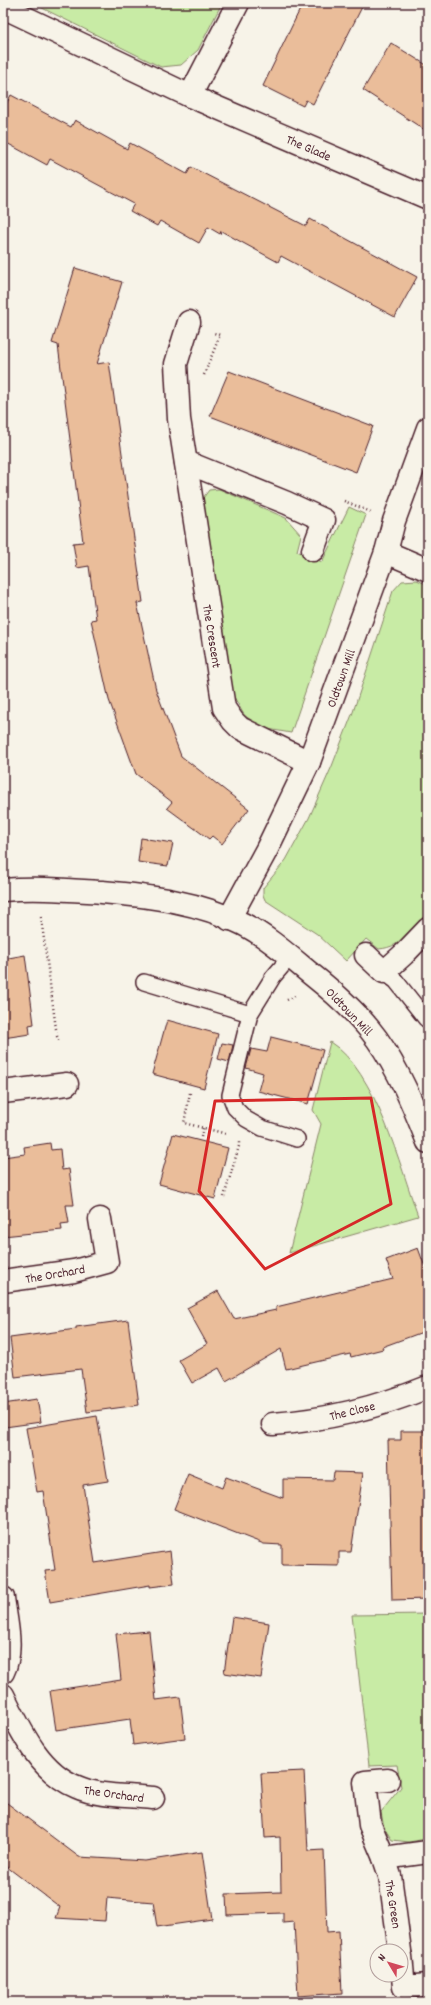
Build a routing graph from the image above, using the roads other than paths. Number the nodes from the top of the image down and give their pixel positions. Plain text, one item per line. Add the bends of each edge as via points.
1 (238, 3) edge
2 (3, 7) edge
3 (190, 96) junction
4 (428, 198) edge
5 (189, 322) road end
6 (428, 428) edge
7 (186, 462) junction
8 (313, 550) dead end
9 (386, 552) junction
10 (428, 570) edge
11 (310, 762) junction
12 (3, 890) edge
13 (229, 919) junction
14 (428, 929) edge
15 (366, 955) dead end
16 (290, 957) junction
17 (384, 972) junction
18 (144, 982) dead end
19 (250, 1014) junction
20 (426, 1019) dead end
21 (67, 1084) dead end
22 (3, 1092) edge
23 (298, 1139) dead end
24 (428, 1142) edge
25 (100, 1219) dead end
26 (3, 1281) edge
27 (428, 1387) edge
28 (273, 1424) dead end
29 (3, 1598) edge
30 (3, 1672) edge
31 (3, 1695) edge
32 (388, 1780) dead end
33 (153, 1798) dead end
34 (428, 1852) edge
35 (384, 1858) junction
36 (399, 1943) edge
37 (404, 1983) edge
38 (428, 1985) edge

1 - 3 street
2 - 3 street, The Glade
3 - 4 street, The Glade
5 - 7 street, The Crescent via 176,364 179,419
6 - 9 street, Oldtown Mill via 394,521
7 - 8 street via 324,520
7 - 11 street, The Crescent via 224,708 240,728
9 - 10 street
9 - 11 street, Oldtown Mill
11 - 13 street, Oldtown Mill via 268,849
12 - 13 street, Oldtown Mill via 45,889 142,895 198,908
13 - 16 street, Oldtown Mill via 255,932
14 - 17 street
15 - 17 street
16 - 19 lane via 273,977
16 - 24 street, Oldtown Mill via 358,1016 377,1038 400,1078
17 - 20 lane via 396,981
18 - 19 lane
19 - 23 lane via 230,1095 235,1108 246,1119 262,1128
21 - 22 street
25 - 26 street, The Orchard via 107,1262 74,1271
27 - 28 street, The Close via 399,1399 313,1420
29 - 30 street via 9,1641
31 - 33 street, The Orchard via 21,1730 54,1773 76,1787 95,1792
32 - 35 street, The Green via 365,1782 370,1825
34 - 35 street
35 - 36 street, The Green via 390,1876
37 - 38 street via 404,1987

